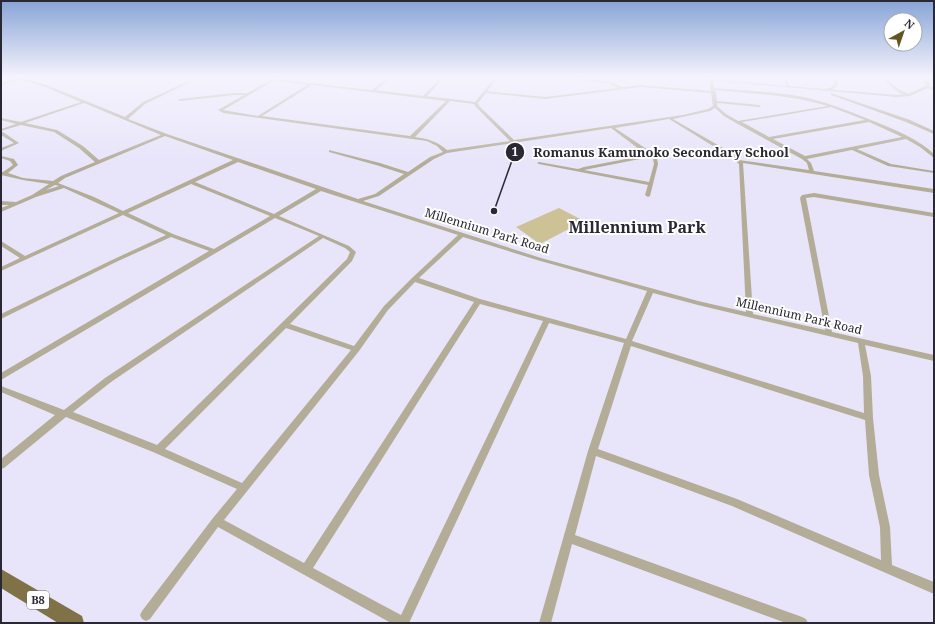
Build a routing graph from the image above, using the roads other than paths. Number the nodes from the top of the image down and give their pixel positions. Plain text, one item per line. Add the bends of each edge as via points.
1 (72, 106) edge
2 (95, 106) edge
3 (140, 106) edge
4 (227, 106) edge
5 (276, 106) edge
6 (444, 106) edge
7 (478, 106) edge
8 (714, 106) edge
9 (717, 106) edge
10 (831, 106) joint
11 (868, 106) edge
12 (260, 116) junction
13 (669, 118) junction
14 (1, 119) edge
15 (125, 119) junction
16 (869, 121) junction
17 (737, 122) junction
18 (18, 124) junction
19 (612, 127) junction
20 (1, 130) edge
21 (1, 133) edge
22 (934, 133) edge
23 (165, 135) junction
24 (412, 137) junction
25 (907, 137) junction
26 (768, 139) junction
27 (513, 142) junction
28 (852, 148) junction
29 (1, 150) edge
30 (331, 151) dead end
31 (446, 152) junction
32 (652, 156) junction
33 (1, 157) edge
34 (934, 157) edge
35 (804, 158) junction
36 (238, 160) junction
37 (739, 161) junction
38 (98, 162) junction
39 (539, 163) dead end
40 (579, 170) junction
41 (812, 172) junction
42 (934, 172) edge
43 (3, 173) edge
44 (408, 174) junction
45 (191, 182) junction
46 (54, 183) junction
47 (651, 184) junction
48 (64, 186) junction
49 (320, 189) junction
50 (934, 191) edge
51 (34, 196) junction
52 (648, 196) dead end
53 (357, 201) junction
54 (1, 203) edge
55 (16, 204) junction
56 (1, 210) edge
57 (125, 213) junction
58 (934, 215) edge
59 (275, 216) junction
60 (171, 235) junction
61 (462, 235) junction
62 (323, 236) junction
63 (1, 243) edge
64 (214, 251) junction
65 (24, 258) junction
66 (1, 269) edge
67 (414, 279) junction
68 (650, 290) junction
69 (478, 301) junction
70 (750, 314) junction
71 (1, 317) edge
72 (546, 320) junction
73 (285, 326) junction
74 (829, 334) junction
75 (862, 341) junction
76 (628, 342) junction
77 (356, 349) junction
78 (934, 358) edge
79 (1, 377) edge
80 (1, 388) edge
81 (64, 414) junction
82 (868, 418) junction
83 (158, 450) junction
84 (593, 451) junction
85 (1, 465) edge
86 (244, 488) junction
87 (218, 521) junction
88 (569, 538) junction
89 (887, 567) junction
90 (306, 569) junction
91 (1, 578) edge
92 (934, 588) edge
93 (146, 615) dead end
94 (75, 623) edge
95 (403, 623) edge
96 (545, 623) edge
97 (802, 623) edge

1 - 18 street
2 - 15 street, Millennium Park Road
3 - 15 street
4 - 12 street via 221,110
5 - 12 street
6 - 24 street
7 - 27 street
8 - 13 street via 705,112
9 - 17 street
10 - 16 street
10 - 17 street
11 - 22 street
12 - 24 street
13 - 19 street
13 - 37 street
14 - 18 street
15 - 23 street, Millennium Park Road
16 - 25 street
16 - 26 street
17 - 26 street
18 - 20 street
18 - 38 street via 55,131 81,147
19 - 27 street
19 - 32 street
21 - 29 street via 17,143
23 - 36 street, Millennium Park Road
23 - 38 street
24 - 31 street via 434,142
25 - 28 street
25 - 34 street
26 - 35 street
27 - 31 street
28 - 35 street
28 - 42 street via 890,164
30 - 44 street
31 - 44 street
32 - 40 street
32 - 47 street via 656,164
33 - 43 street via 12,160 16,165
35 - 41 street
36 - 45 street
36 - 49 street, Millennium Park Road
37 - 41 street
37 - 70 street via 742,166
38 - 46 street
39 - 40 street
40 - 47 street
41 - 50 street
43 - 46 street via 23,179
44 - 53 street via 374,196
45 - 57 street
45 - 59 street
46 - 48 street
46 - 51 street
47 - 52 street
48 - 51 street
48 - 57 street
49 - 53 street, Millennium Park Road
49 - 59 street
51 - 55 street
53 - 61 street, Millennium Park Road
54 - 55 street
55 - 56 street
57 - 60 street
57 - 65 street
58 - 74 street via 814,195 804,196
59 - 62 street
59 - 64 street
60 - 64 street
60 - 71 street via 114,260
61 - 67 street
61 - 68 street, Millennium Park Road
62 - 73 street via 351,250 352,256
62 - 81 street via 120,371
63 - 65 street
64 - 79 street
65 - 66 street
67 - 69 street
67 - 77 street via 386,308
68 - 70 street, Millennium Park Road
68 - 76 street
69 - 72 street
69 - 90 street
70 - 74 street, Millennium Park Road
72 - 76 street
72 - 95 street
73 - 77 street
73 - 83 street
74 - 75 street, Millennium Park Road
75 - 78 street, Millennium Park Road
75 - 82 street via 867,376
76 - 82 street
76 - 84 street
77 - 86 street
80 - 81 street
81 - 83 street
81 - 85 street
82 - 89 street via 874,474 885,527
83 - 86 street
84 - 88 street
84 - 89 street via 734,502
86 - 87 street
87 - 90 street
87 - 93 street
88 - 96 street
88 - 97 street
89 - 92 street
90 - 95 street
91 - 94 highway, B8

